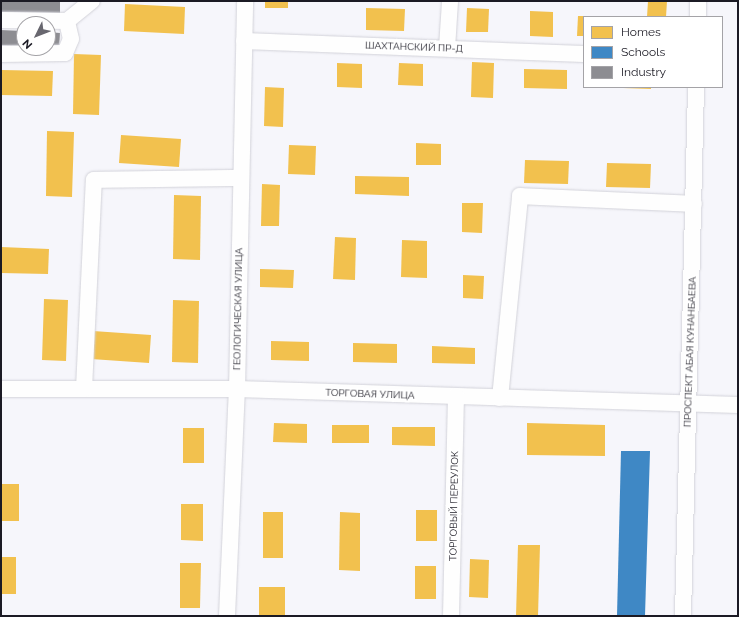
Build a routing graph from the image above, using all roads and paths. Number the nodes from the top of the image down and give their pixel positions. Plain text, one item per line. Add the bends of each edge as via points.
1 (92, 1) edge
2 (245, 1) edge
3 (450, 1) edge
4 (698, 1) edge
5 (698, 16) edge
6 (1, 20) edge
7 (67, 21) junction
8 (244, 42) junction
9 (447, 48) junction
10 (1, 54) edge
11 (583, 54) edge
12 (696, 88) edge
13 (241, 178) junction
14 (694, 204) junction
15 (1, 389) edge
16 (84, 389) junction
17 (237, 389) junction
18 (456, 396) junction
19 (500, 398) junction
20 (689, 405) junction
21 (738, 405) edge
22 (227, 616) edge
23 (451, 616) edge
24 (683, 616) edge

1 - 7 street
2 - 8 street, ГЕОЛОГИЧЕСКАЯ УЛИЦА
3 - 9 street
4 - 5 street
6 - 7 street
7 - 10 street via 72,39 65,53
8 - 9 street, ШАХТАНСКИЙ ПР-Д
8 - 13 street, ГЕОЛОГИЧЕСКАЯ УЛИЦА
9 - 11 street, ШАХТАНСКИЙ ПР-Д
12 - 14 street, ПРОСПЕКТ АБАЯ КУНАНБАЕВА
13 - 16 street via 94,180
13 - 17 street, ГЕОЛОГИЧЕСКАЯ УЛИЦА
14 - 19 street via 520,196
14 - 20 street, ПРОСПЕКТ АБАЯ КУНАНБАЕВА
15 - 16 street, ТОРГОВАЯ УЛИЦА
16 - 17 street, ТОРГОВАЯ УЛИЦА
17 - 18 street, ТОРГОВАЯ УЛИЦА
17 - 22 street, ГЕОЛОГИЧЕСКАЯ УЛИЦА
18 - 19 street, ТОРГОВАЯ УЛИЦА
18 - 23 street, ТОРГОВЫЙ ПЕРЕУЛОК
19 - 20 street, ТОРГОВАЯ УЛИЦА
20 - 21 street, ТОРГОВАЯ УЛИЦА
20 - 24 street, ПРОСПЕКТ АБАЯ КУНАНБАЕВА

